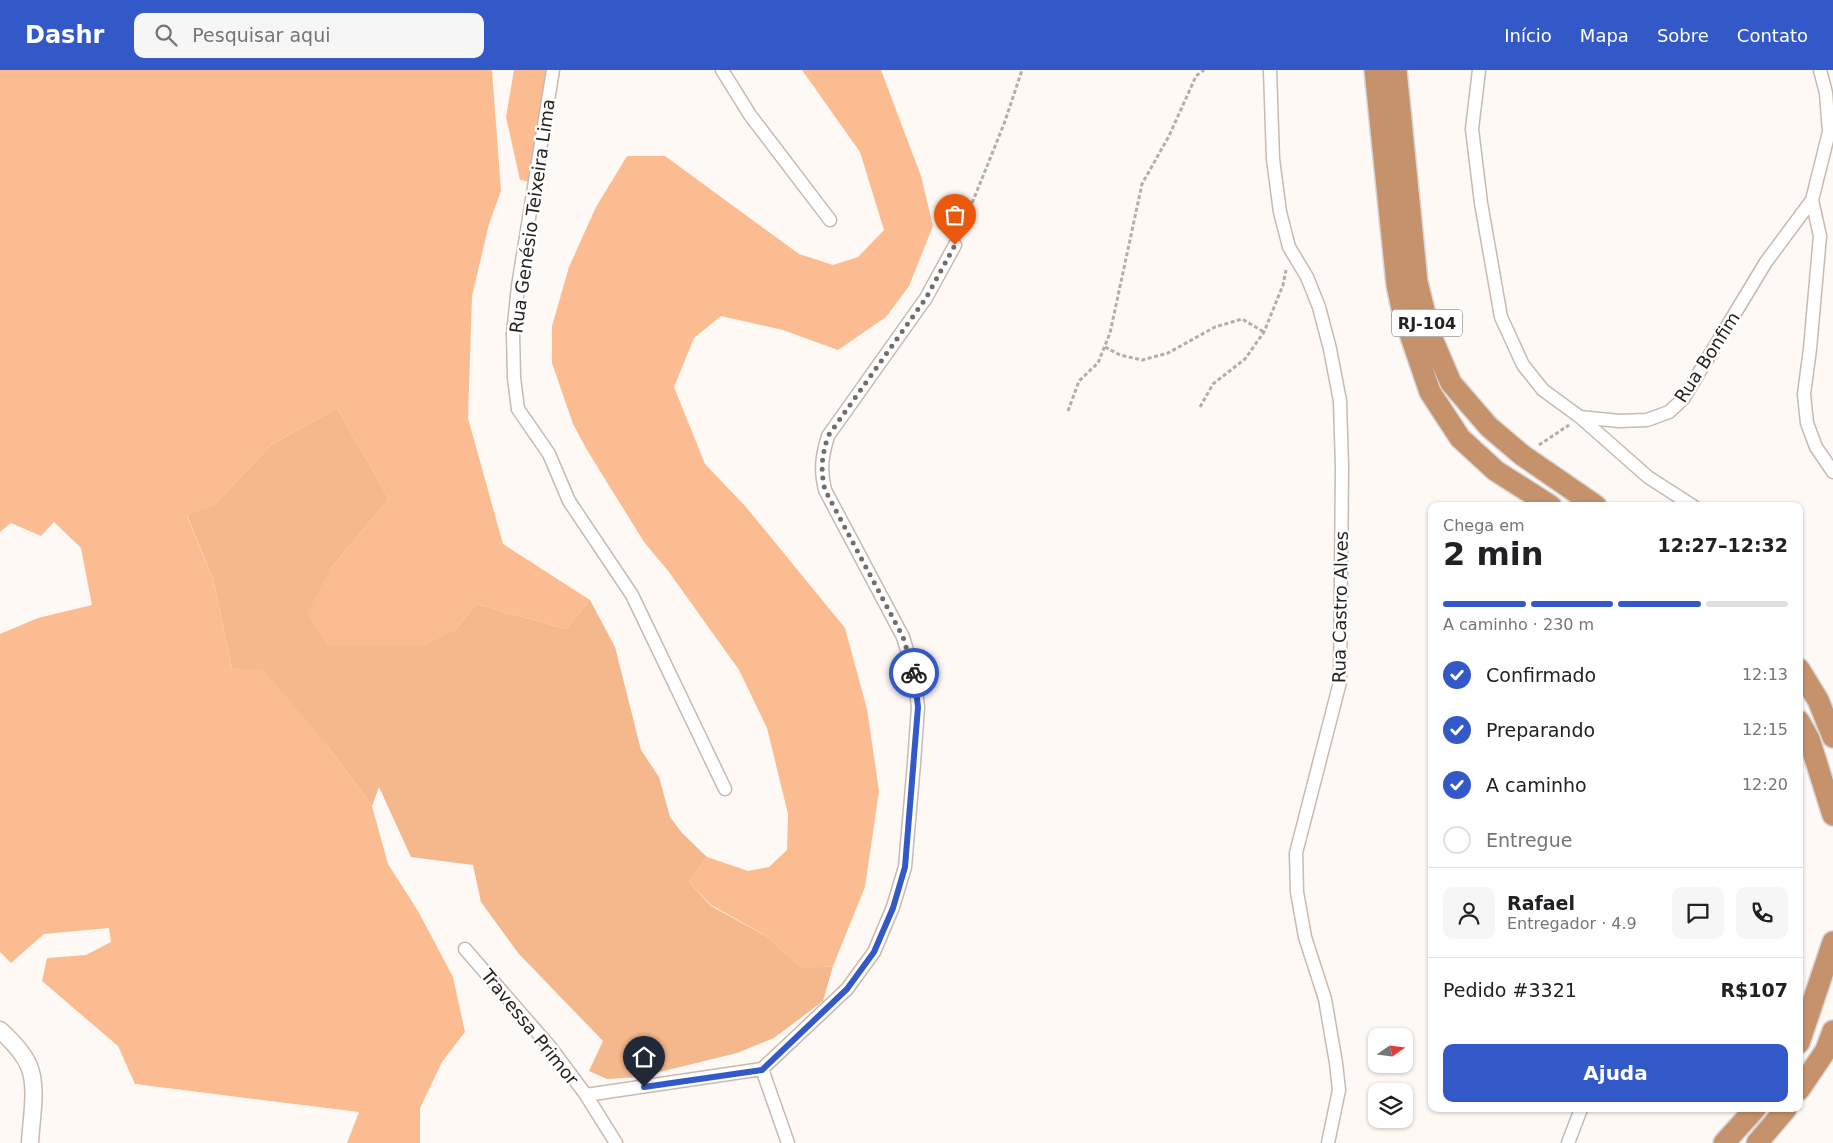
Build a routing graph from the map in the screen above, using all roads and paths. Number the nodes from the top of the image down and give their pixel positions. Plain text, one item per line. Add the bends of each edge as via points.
1 (553, 70) edge
2 (722, 70) edge
3 (1022, 70) edge
4 (1204, 70) edge
5 (1270, 70) edge
6 (1375, 70) edge
7 (1396, 70) edge
8 (1479, 70) edge
9 (1820, 70) edge
10 (1830, 94) edge
11 (1812, 200) junction
12 (830, 220) dead end
13 (955, 245) joint
14 (1289, 247) junction
15 (1264, 332) junction
16 (1105, 347) junction
17 (1200, 407) dead end
18 (1068, 411) dead end
19 (1580, 417) junction
20 (1522, 455) junction
21 (1833, 472) edge
22 (1545, 502) edge
23 (1590, 502) edge
24 (1686, 502) edge
25 (1803, 676) edge
26 (1803, 728) edge
27 (1833, 737) edge
28 (725, 789) dead end
29 (1833, 815) edge
30 (1833, 942) edge
31 (466, 949) dead end
32 (0, 1030) edge
33 (1803, 1031) edge
34 (1831, 1044) edge
35 (762, 1070) junction
36 (1803, 1084) edge
37 (586, 1095) junction
38 (1579, 1112) edge
39 (1752, 1112) edge
40 (1783, 1112) edge
41 (30, 1143) edge
42 (616, 1143) edge
43 (788, 1143) edge
44 (1328, 1143) edge
45 (1568, 1143) edge
46 (1724, 1143) edge
47 (1757, 1143) edge

1 - 28 street, Rua Genésio Teixeira Lima via 517,296 514,378 518,409 549,454 569,501 632,595
2 - 12 street via 750,115
3 - 13 path
4 - 16 path via 1196,76 1169,136 1142,184
5 - 14 street, Rua Castro Alves via 1272,159
6 - 22 highway, RJ-104 via 1397,285 1403,313 1430,392 1460,438 1496,471
7 - 20 highway, RJ-104 via 1417,282 1430,334 1451,383 1489,427
8 - 19 street, Rua Bonfim via 1472,129 1490,265 1501,317 1523,366 1542,390
9 - 10 street, Rua Bonfim
10 - 11 street, Rua Bonfim via 1829,132
11 - 19 street, Rua Bonfim via 1766,262 1683,399 1669,412 1648,420
11 - 21 street via 1820,236 1804,394 1807,423 1816,447
13 - 35 street via 926,298 828,436 820,472 825,490 903,637 914,672 918,707 905,867 893,908 874,952 847,989
14 - 15 path via 1283,285
14 - 44 street, Rua Castro Alves via 1307,277 1319,307 1340,401 1340,682 1296,853 1297,892 1303,928 1325,999 1338,1081
15 - 16 path via 1242,319 1215,327 1168,353 1142,360 1120,355
15 - 17 path via 1245,359 1213,384
16 - 18 path via 1098,363 1079,382
19 - 20 path
19 - 24 street via 1648,476
20 - 23 highway, RJ-104
25 - 27 highway via 1818,700
26 - 29 highway
30 - 33 highway
31 - 37 street, Travessa Primor via 551,1048
32 - 41 street via 14,1042 29,1066 33,1089
34 - 36 highway
35 - 37 street, Travessa Primor
35 - 43 street
37 - 42 street
38 - 45 street
39 - 46 highway
40 - 47 highway

